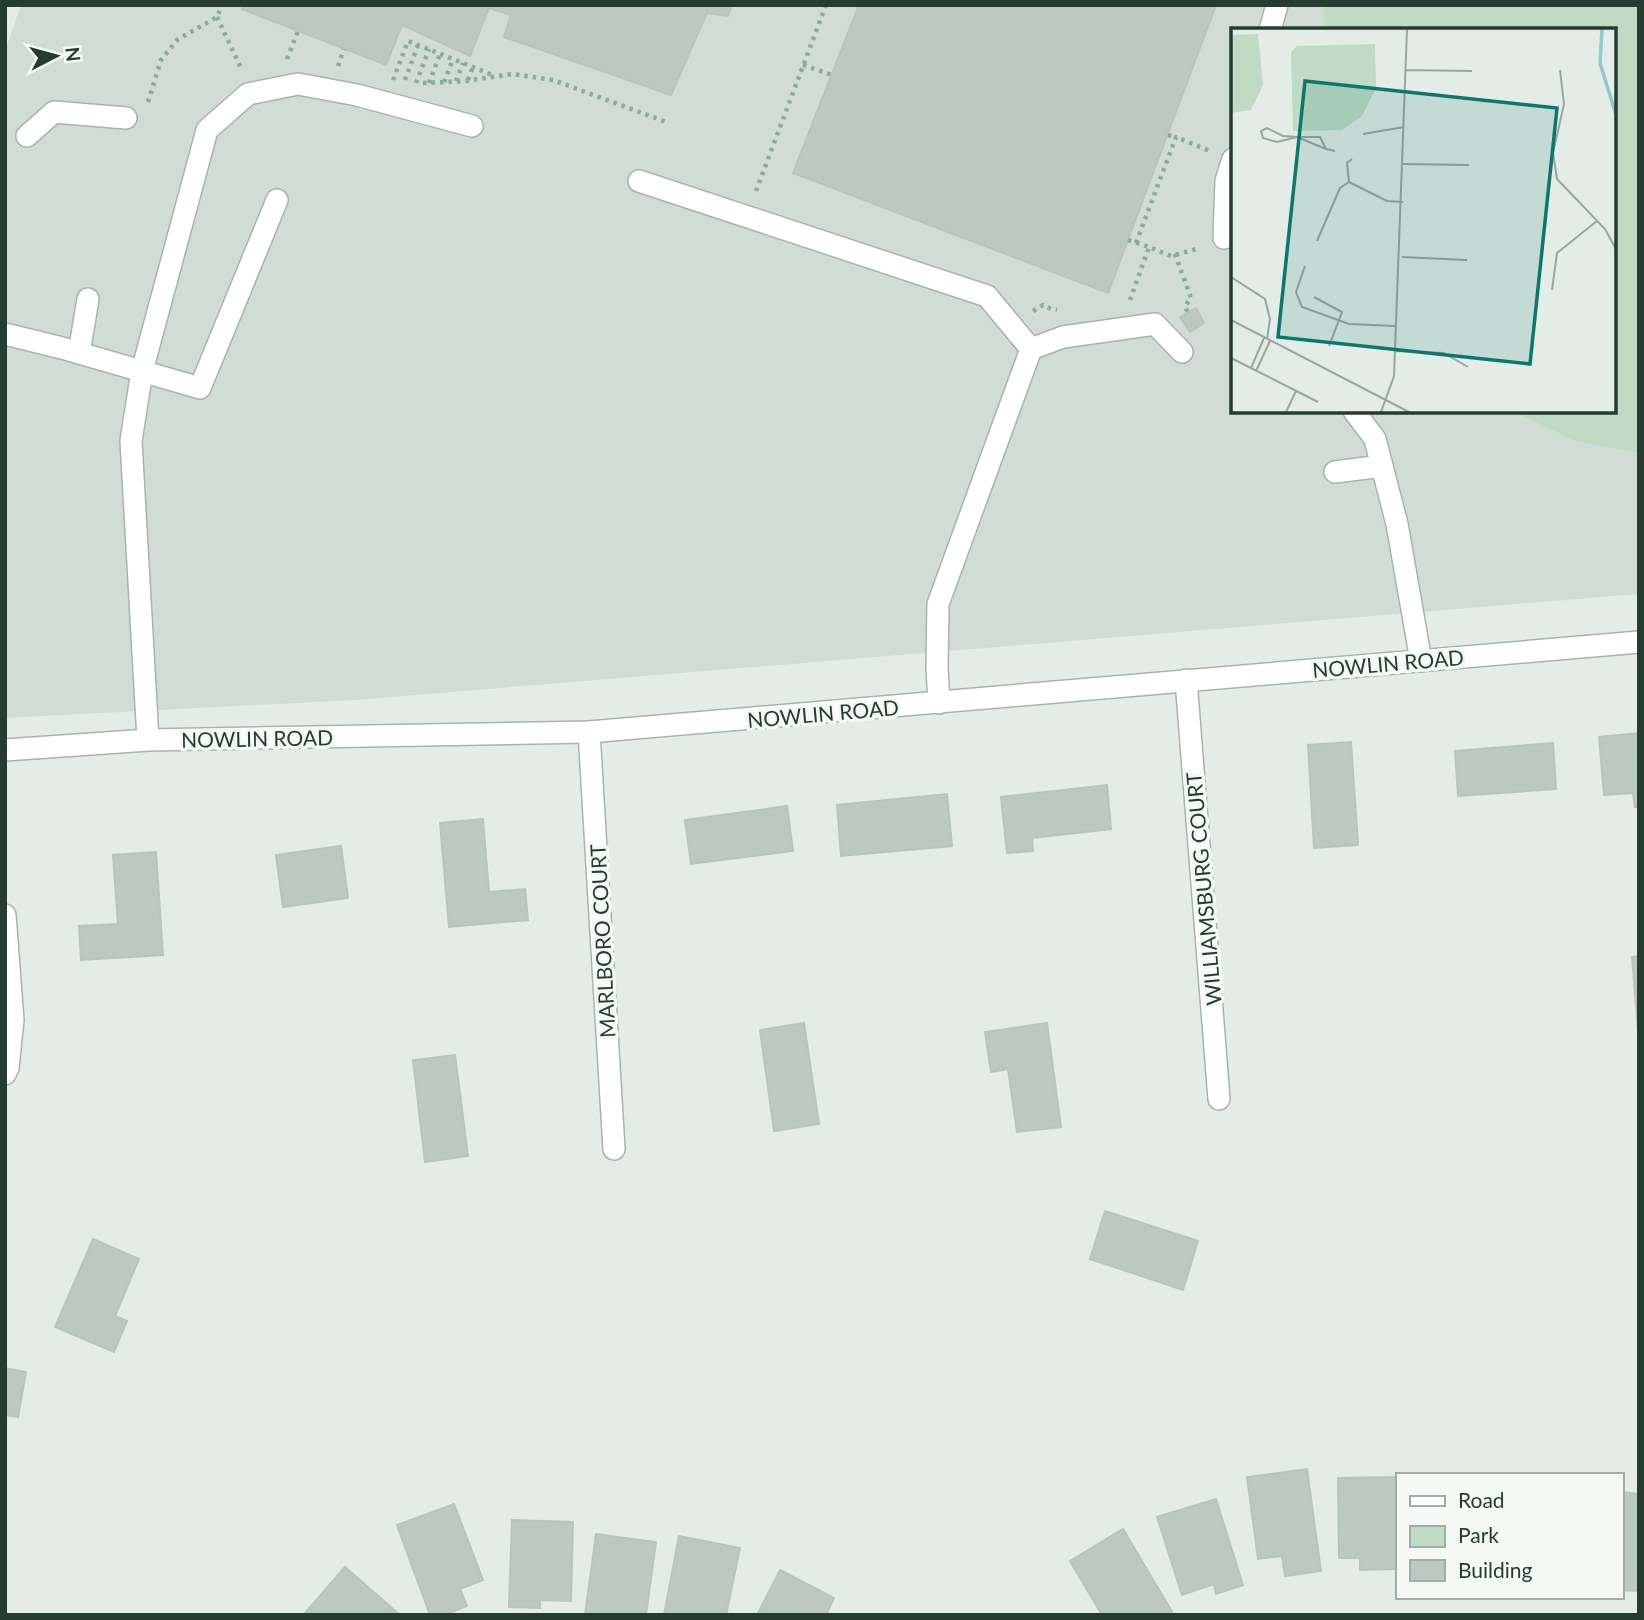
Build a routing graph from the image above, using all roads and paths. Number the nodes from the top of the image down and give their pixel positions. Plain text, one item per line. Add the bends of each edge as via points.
1 (222, 5) edge
2 (826, 5) edge
3 (1277, 5) edge
4 (1283, 5) edge
5 (217, 17) junction
6 (1271, 28) edge
7 (1286, 28) edge
8 (298, 31) dead end
9 (418, 45) junction
10 (344, 49) dead end
11 (429, 49) junction
12 (440, 54) junction
13 (453, 59) junction
14 (286, 63) dead end
15 (463, 63) junction
16 (803, 65) junction
17 (473, 67) junction
18 (329, 69) dead end
19 (336, 70) junction
20 (482, 71) junction
21 (346, 73) dead end
22 (244, 75) dead end
23 (832, 75) dead end
24 (496, 76) junction
25 (383, 79) dead end
26 (480, 79) junction
27 (393, 80) junction
28 (468, 80) junction
29 (456, 81) junction
30 (404, 82) junction
31 (443, 82) junction
32 (416, 83) junction
33 (429, 83) junction
34 (126, 118) joint
35 (670, 123) dead end
36 (472, 126) dead end
37 (1168, 135) dead end
38 (27, 136) dead end
39 (1176, 137) junction
40 (1223, 155) edge
41 (1230, 179) edge
42 (639, 181) dead end
43 (277, 200) dead end
44 (747, 216) junction
45 (1224, 238) joint
46 (1128, 240) dead end
47 (1136, 243) junction
48 (1149, 247) junction
49 (1175, 254) junction
50 (88, 299) dead end
51 (1129, 302) dead end
52 (1063, 310) dead end
53 (1188, 313) dead end
54 (1010, 324) junction
55 (5, 334) edge
56 (1031, 349) junction
57 (1182, 352) dead end
58 (79, 353) junction
59 (142, 371) junction
60 (1356, 413) edge
61 (1382, 466) junction
62 (1335, 472) dead end
63 (1639, 642) edge
64 (1421, 661) junction
65 (1186, 680) junction
66 (939, 703) junction
67 (589, 732) junction
68 (148, 740) junction
69 (5, 750) edge
70 (5, 915) edge
71 (5, 1074) edge
72 (1219, 1099) dead end
73 (614, 1149) dead end

1 - 5 path
2 - 16 path
3 - 6 street
4 - 7 street
5 - 22 path
5 - 34 path via 177,40 161,60 142,121
8 - 14 path
9 - 11 path
9 - 27 path via 408,41
9 - 30 path
10 - 19 path
11 - 12 path
11 - 32 path
12 - 13 path
12 - 33 path
13 - 15 path
13 - 31 path
15 - 17 path
15 - 29 path
16 - 23 path
16 - 44 path
17 - 20 path
17 - 28 path
18 - 19 path
19 - 21 path
20 - 24 path
20 - 26 path
24 - 26 path
24 - 35 path via 553,80
25 - 27 path
26 - 28 path
27 - 30 path
28 - 29 path
29 - 31 path
30 - 32 path
31 - 33 path
32 - 33 path
34 - 38 street via 54,112
36 - 59 street via 298,84 248,94 207,130
37 - 39 path
39 - 40 path
39 - 47 path
40 - 41 street
41 - 45 street
42 - 44 street
43 - 59 street via 200,388
44 - 54 street via 987,296
45 - 49 path
46 - 47 path
47 - 48 path
48 - 49 path
48 - 51 path
49 - 53 path via 1191,298 1185,306
50 - 58 street
52 - 54 path via 1044,305
54 - 56 street
55 - 58 street
56 - 57 street via 1063,337 1155,324
56 - 66 street via 938,604
58 - 59 street
59 - 68 street via 131,441
60 - 61 street via 1375,439
61 - 62 street
61 - 64 street
63 - 64 street, NOWLIN ROAD
64 - 65 street, NOWLIN ROAD
65 - 66 street, NOWLIN ROAD
65 - 72 street, WILLIAMSBURG COURT
66 - 67 street, NOWLIN ROAD
67 - 68 street, NOWLIN ROAD
67 - 73 street, MARLBORO COURT
68 - 69 street, NOWLIN ROAD
70 - 71 street via 13,1020

